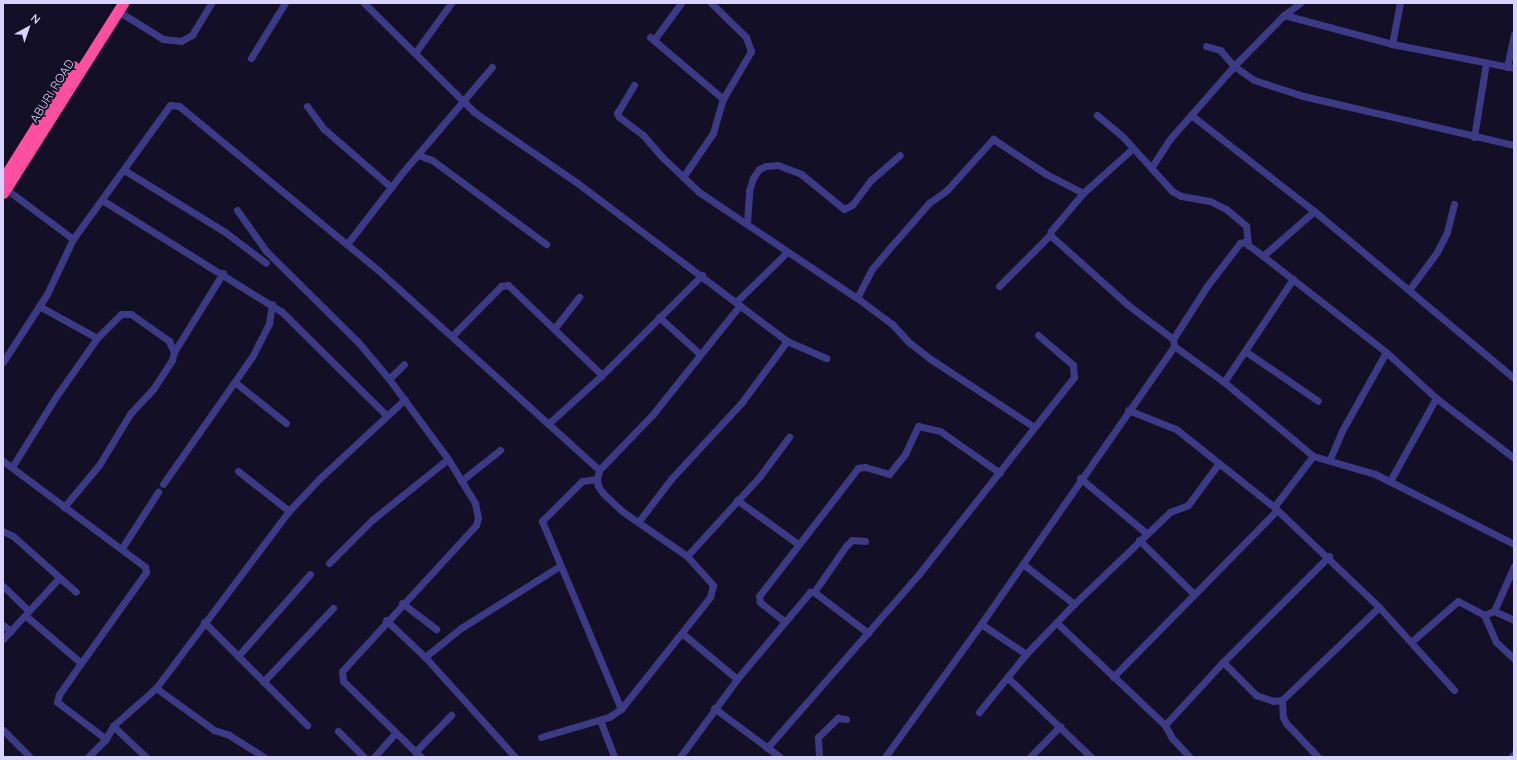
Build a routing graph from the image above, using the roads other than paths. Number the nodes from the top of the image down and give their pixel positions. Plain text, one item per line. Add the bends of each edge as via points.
1 (211, 3) edge
2 (285, 3) edge
3 (364, 3) edge
4 (451, 3) edge
5 (681, 3) edge
6 (711, 3) edge
7 (1300, 3) edge
8 (1400, 3) edge
9 (118, 6) edge
10 (1284, 15) junction
11 (1514, 35) edge
12 (1392, 44) junction
13 (1206, 46) dead end
14 (415, 53) junction
15 (251, 58) dead end
16 (1486, 63) junction
17 (1234, 66) junction
18 (492, 67) dead end
19 (1511, 67) edge
20 (634, 85) dead end
21 (723, 99) junction
22 (462, 104) junction
23 (308, 106) dead end
24 (1097, 115) dead end
25 (1191, 115) junction
26 (1474, 137) junction
27 (1514, 145) edge
28 (1132, 149) junction
29 (418, 155) junction
30 (900, 155) dead end
31 (1151, 168) junction
32 (124, 170) junction
33 (683, 177) junction
34 (4, 187) edge
35 (391, 187) junction
36 (1083, 193) junction
37 (102, 200) junction
38 (1454, 204) dead end
39 (237, 210) dead end
40 (1314, 211) junction
41 (747, 223) junction
42 (1050, 235) junction
43 (73, 239) junction
44 (347, 244) junction
45 (546, 244) dead end
46 (1248, 245) junction
47 (787, 252) junction
48 (1264, 256) junction
49 (266, 263) dead end
50 (223, 273) junction
51 (702, 275) junction
52 (1293, 279) junction
53 (999, 286) dead end
54 (1409, 290) junction
55 (578, 297) dead end
56 (857, 298) junction
57 (272, 304) junction
58 (738, 304) junction
59 (39, 306) junction
60 (282, 312) junction
61 (659, 318) junction
62 (269, 323) junction
63 (554, 329) junction
64 (1038, 335) dead end
65 (452, 336) junction
66 (97, 338) junction
67 (787, 341) junction
68 (1173, 342) junction
69 (1244, 351) junction
70 (174, 352) junction
71 (1386, 352) junction
72 (700, 354) junction
73 (826, 358) dead end
74 (3, 362) edge
75 (404, 364) dead end
76 (602, 375) junction
77 (1514, 378) edge
78 (389, 379) junction
79 (1224, 382) junction
80 (236, 383) junction
81 (1436, 398) junction
82 (405, 399) junction
83 (1318, 401) dead end
84 (1128, 410) junction
85 (386, 416) junction
86 (286, 423) dead end
87 (548, 424) junction
88 (1034, 427) junction
89 (789, 437) dead end
90 (500, 450) dead end
91 (1313, 456) junction
92 (1514, 458) edge
93 (448, 459) junction
94 (1330, 459) junction
95 (3, 461) edge
96 (1219, 463) junction
97 (12, 467) junction
98 (599, 470) junction
99 (238, 471) dead end
100 (1000, 473) junction
101 (1080, 478) junction
102 (597, 479) junction
103 (461, 481) junction
104 (1390, 481) junction
105 (163, 484) dead end
106 (158, 492) dead end
107 (737, 500) junction
108 (64, 507) junction
109 (1276, 508) junction
110 (289, 511) junction
111 (639, 521) junction
112 (3, 531) edge
113 (1146, 533) junction
114 (1139, 540) junction
115 (865, 541) dead end
116 (798, 544) junction
117 (1514, 544) edge
118 (122, 548) junction
119 (687, 556) junction
120 (1329, 556) junction
121 (328, 563) dead end
122 (1023, 564) junction
123 (560, 566) junction
124 (1514, 566) edge
125 (310, 574) dead end
126 (59, 578) junction
127 (3, 586) edge
128 (76, 592) dead end
129 (814, 592) junction
130 (1194, 594) junction
131 (402, 603) junction
132 (1074, 604) junction
133 (1379, 607) junction
134 (333, 608) dead end
135 (1494, 611) junction
136 (28, 614) junction
137 (1484, 615) junction
138 (386, 620) junction
139 (1514, 620) edge
140 (784, 621) junction
141 (204, 622) junction
142 (1057, 623) junction
143 (981, 624) junction
144 (3, 625) edge
145 (436, 629) dead end
146 (11, 631) junction
147 (868, 633) junction
148 (683, 634) junction
149 (3, 639) edge
150 (1411, 642) junction
151 (1026, 654) junction
152 (238, 656) junction
153 (425, 657) junction
154 (1514, 659) edge
155 (1223, 662) junction
156 (81, 663) junction
157 (1113, 677) junction
158 (1008, 678) junction
159 (736, 679) junction
160 (263, 682) junction
161 (156, 688) junction
162 (1454, 690) dead end
163 (1282, 700) junction
164 (714, 708) junction
165 (621, 709) junction
166 (979, 712) dead end
167 (451, 715) dead end
168 (846, 719) dead end
169 (600, 720) junction
170 (307, 725) dead end
171 (1165, 725) junction
172 (114, 726) junction
173 (1060, 726) junction
174 (3, 730) edge
175 (338, 731) dead end
176 (395, 734) junction
177 (541, 737) dead end
178 (106, 739) junction
179 (767, 748) junction
180 (415, 752) junction
181 (1514, 754) edge
182 (30, 757) edge
183 (88, 757) edge
184 (146, 757) edge
185 (264, 757) edge
186 (364, 757) edge
187 (374, 757) edge
188 (421, 757) edge
189 (515, 757) edge
190 (614, 757) edge
191 (680, 757) edge
192 (780, 757) edge
193 (819, 757) edge
194 (884, 757) edge
195 (1030, 757) edge
196 (1091, 757) edge
197 (1190, 757) edge
198 (1318, 757) edge
199 (1511, 757) edge

1 - 9 street via 192,35 181,41 163,39
2 - 15 street
3 - 14 street
4 - 14 street
5 - 21 street via 652,38
6 - 21 street via 736,25 750,44 751,50
7 - 10 street
8 - 12 street
9 - 34 highway, ABURI ROAD
10 - 12 street
10 - 17 street
11 - 19 street
12 - 16 street
13 - 17 street via 1220,50
14 - 22 street
16 - 19 street
16 - 26 street
17 - 25 street
17 - 26 street via 1254,80 1303,96
18 - 22 street
20 - 33 street via 617,113 619,118 643,135
21 - 33 street via 713,133
22 - 29 street
22 - 51 street via 576,182
23 - 35 street via 324,129
24 - 28 street
25 - 31 street
25 - 40 street
26 - 27 street
28 - 31 street
28 - 36 street
29 - 35 street
29 - 45 street via 432,160
30 - 41 street via 871,180 852,206 844,209 800,174 778,165 766,166 759,170 748,191
31 - 46 street via 1168,188 1181,196 1210,201 1226,209 1246,226
32 - 37 street
32 - 44 street via 164,110 170,104 179,106
32 - 49 street via 225,232
33 - 41 street via 700,192
34 - 43 street
35 - 44 street
36 - 42 street
36 - 56 street via 1046,174 993,139 947,190 929,203 894,242 872,269
37 - 43 street
37 - 50 street
38 - 54 street via 1447,232 1437,252
39 - 78 street via 266,251 358,342
40 - 48 street
40 - 54 street
41 - 47 street
42 - 53 street
42 - 68 street
43 - 59 street
44 - 65 street
46 - 48 street
46 - 68 street via 1244,242 1237,245
47 - 56 street
47 - 58 street
48 - 52 street
50 - 57 street
50 - 70 street
51 - 58 street
51 - 61 street
52 - 69 street
52 - 71 street
54 - 77 street
55 - 63 street
56 - 88 street via 892,324 929,358
57 - 60 street
57 - 62 street
58 - 67 street
58 - 72 street
59 - 66 street
59 - 74 street
60 - 62 street
60 - 85 street
61 - 72 street
61 - 76 street
62 - 80 street
63 - 65 street via 504,285
63 - 76 street
64 - 88 street via 1073,365 1075,370 1074,376
65 - 87 street
66 - 70 street via 126,312 169,341
66 - 97 street via 57,395
67 - 73 street
67 - 111 street via 742,402 671,479
68 - 79 street
68 - 84 street
69 - 79 street
69 - 83 street
70 - 108 street via 154,388 130,414 99,465
71 - 81 street
71 - 94 street via 1343,429
72 - 98 street via 653,414
75 - 78 street
76 - 87 street
78 - 82 street
79 - 91 street
80 - 86 street
80 - 105 street
81 - 92 street
81 - 104 street
82 - 85 street
82 - 93 street
84 - 96 street via 1176,429
84 - 101 street
85 - 110 street
87 - 98 street
88 - 100 street
89 - 107 street via 760,476
90 - 103 street
91 - 94 street
91 - 109 street
93 - 103 street
93 - 121 street via 372,520
94 - 104 street
95 - 97 street
96 - 109 street
96 - 113 street via 1185,508 1170,512
97 - 108 street
98 - 102 street
99 - 110 street
100 - 116 street via 940,431 921,425 905,454 889,474 865,467 858,468
100 - 147 street
101 - 113 street
101 - 122 street
102 - 111 street via 603,493
102 - 123 street via 582,481 542,521
103 - 131 street via 475,504 478,518 476,525
104 - 117 street
106 - 118 street
107 - 116 street
107 - 119 street
108 - 118 street
109 - 120 street
109 - 130 street
110 - 141 street
111 - 119 street
112 - 126 street via 13,536
113 - 114 street
114 - 130 street
114 - 132 street
115 - 129 street via 852,540 846,546
116 - 140 street via 758,598
118 - 156 street via 143,563 146,572
119 - 148 street via 713,585 713,592
120 - 133 street
120 - 155 street
122 - 132 street
122 - 143 street
123 - 153 street via 461,628
123 - 165 street
124 - 135 street
125 - 152 street
126 - 128 street
126 - 136 street
127 - 136 street
129 - 140 street via 806,595
129 - 147 street
130 - 157 street
131 - 138 street
131 - 145 street
132 - 142 street
133 - 150 street
133 - 163 street
134 - 160 street
135 - 137 street
135 - 139 street
136 - 146 street
136 - 156 street
137 - 150 street via 1458,601
137 - 154 street via 1496,642
138 - 153 street
138 - 176 street via 342,671 342,675 343,682
140 - 159 street
141 - 152 street
141 - 161 street
142 - 151 street
142 - 157 street
143 - 151 street
143 - 194 street
144 - 146 street
146 - 149 street
147 - 179 street
148 - 159 street
148 - 165 street
150 - 162 street
151 - 158 street
152 - 160 street
153 - 189 street
155 - 163 street via 1256,695 1273,701
155 - 171 street
156 - 178 street via 57,702
157 - 171 street
158 - 166 street
158 - 173 street
159 - 164 street
160 - 170 street
161 - 172 street
161 - 185 street via 214,730 229,735
163 - 198 street via 1286,723
164 - 179 street
164 - 191 street
165 - 169 street
167 - 180 street
168 - 193 street via 838,718 818,737
169 - 177 street
169 - 190 street
171 - 197 street via 1172,738
172 - 178 street
172 - 184 street
173 - 195 street
173 - 196 street
174 - 182 street
175 - 186 street
176 - 180 street
176 - 187 street
178 - 183 street
179 - 192 street
180 - 188 street
181 - 199 street

